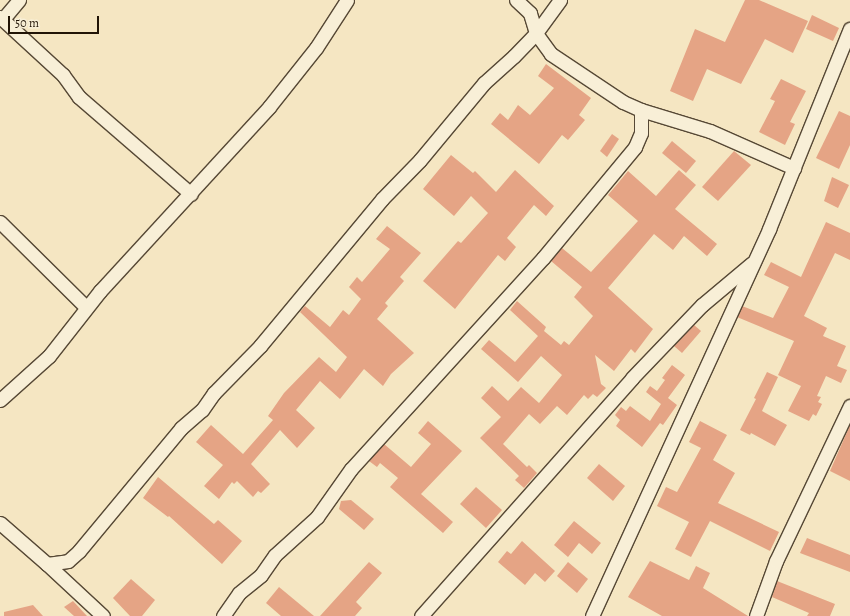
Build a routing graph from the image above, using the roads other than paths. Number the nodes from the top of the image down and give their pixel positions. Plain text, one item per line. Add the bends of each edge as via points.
1 (19, 0) edge
2 (347, 0) edge
3 (516, 0) edge
4 (560, 0) edge
5 (1, 18) edge
6 (850, 29) edge
7 (536, 33) junction
8 (641, 110) junction
9 (794, 168) junction
10 (191, 194) junction
11 (0, 222) edge
12 (754, 262) junction
13 (86, 307) junction
14 (0, 400) edge
15 (850, 407) edge
16 (0, 523) edge
17 (48, 564) junction
18 (103, 616) edge
19 (223, 616) edge
20 (421, 616) edge
21 (592, 616) edge
22 (756, 616) edge

1 - 5 street
2 - 10 street via 312,54 269,107
3 - 7 street via 530,13
4 - 7 street
5 - 10 street via 63,75 79,97
6 - 9 street
7 - 8 street via 552,54 623,102
7 - 17 street via 484,83 420,160 382,199 295,306 286,311 260,346 214,393 202,410 181,428 79,551 68,561
8 - 9 street via 710,131
8 - 19 street via 641,133 635,146 584,211 440,374 351,469 317,517 275,555 261,574 239,593
9 - 12 street
10 - 13 street
11 - 13 street
12 - 20 street via 702,305 643,367
12 - 21 street
13 - 14 street via 49,356
15 - 22 street via 776,561
16 - 17 street
17 - 18 street

